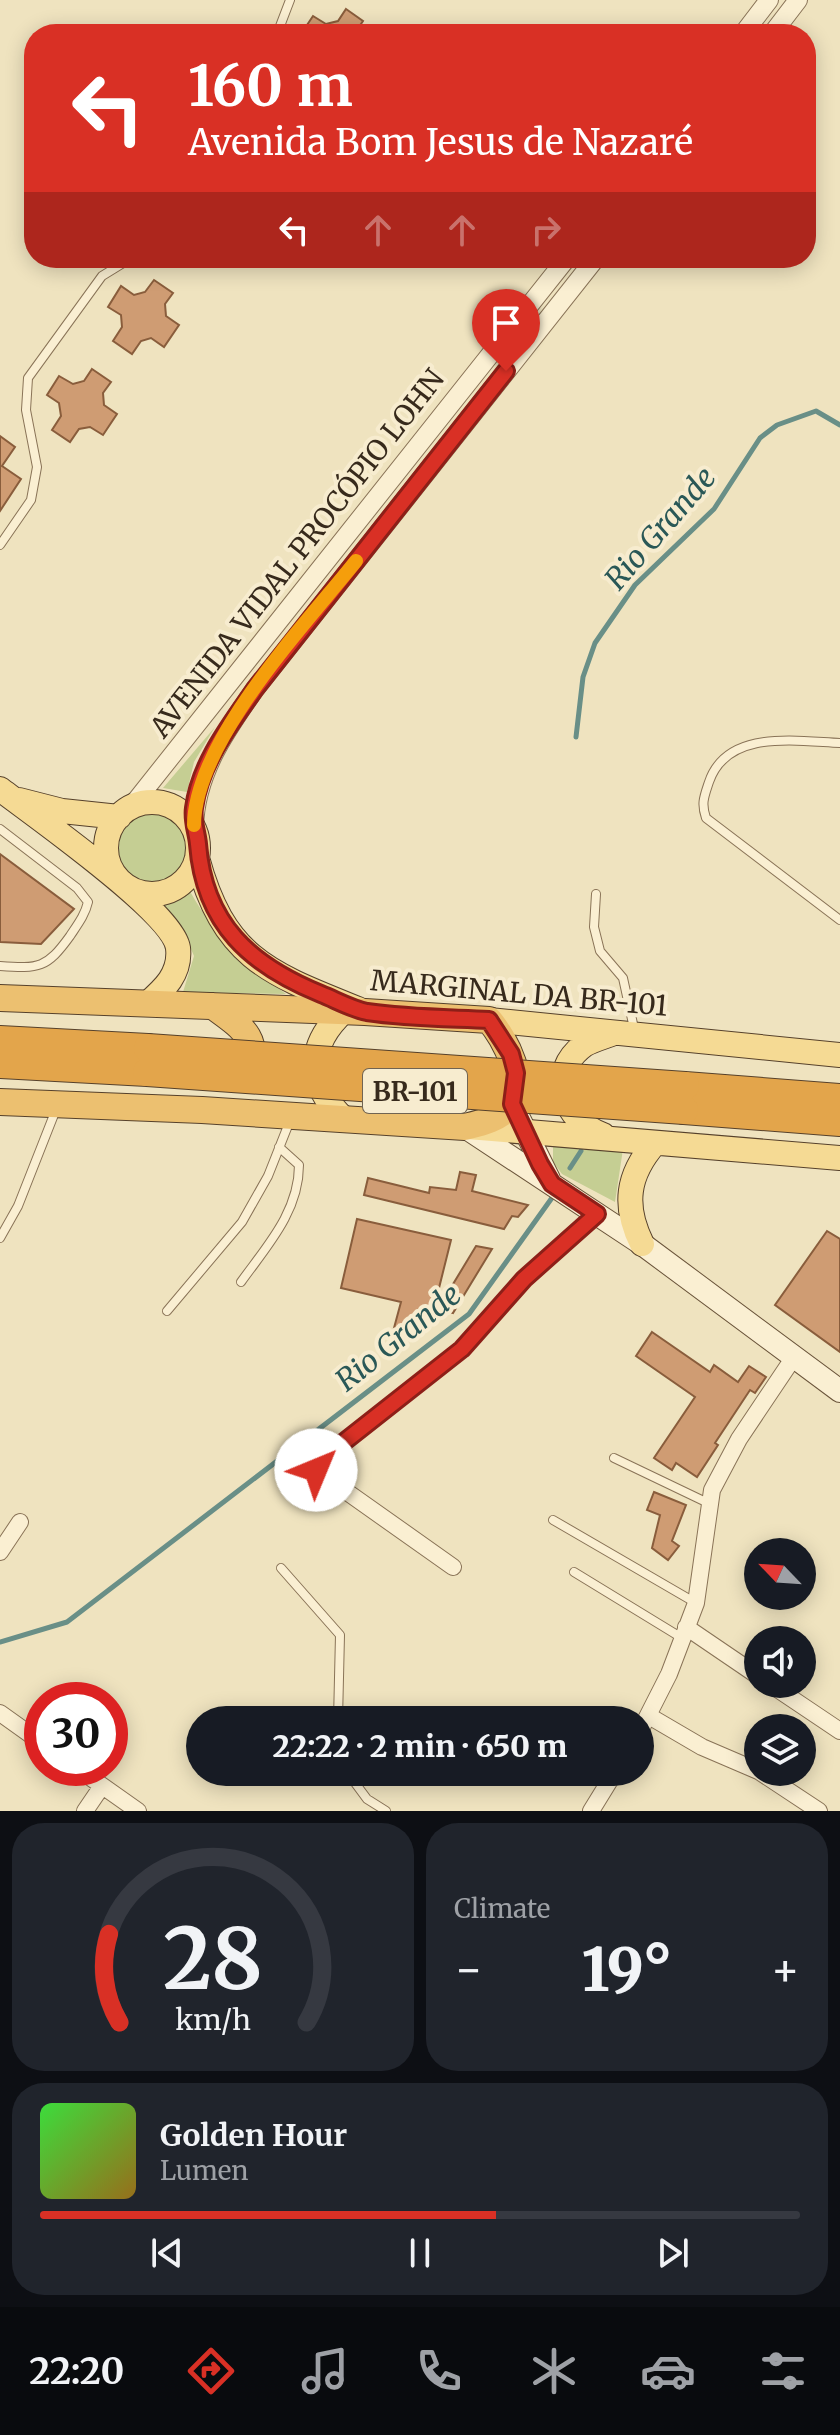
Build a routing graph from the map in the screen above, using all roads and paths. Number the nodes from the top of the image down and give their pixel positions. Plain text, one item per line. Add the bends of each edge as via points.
1 (290, 0) edge
2 (769, 0) edge
3 (798, 0) edge
4 (281, 24) edge
5 (751, 24) edge
6 (780, 24) edge
7 (115, 268) edge
8 (559, 268) edge
9 (588, 268) edge
10 (0, 545) edge
11 (840, 743) edge
12 (5, 793) edge
13 (125, 812) junction
14 (194, 828) junction
15 (0, 829) edge
16 (197, 858) junction
17 (125, 885) junction
18 (596, 894) dead end
19 (840, 920) edge
20 (0, 966) edge
21 (0, 998) edge
22 (147, 1004) junction
23 (213, 1006) junction
24 (354, 1011) junction
25 (489, 1020) junction
26 (626, 1033) junction
27 (0, 1040) edge
28 (840, 1055) edge
29 (147, 1060) junction
30 (0, 1064) edge
31 (684, 1098) junction
32 (840, 1098) edge
33 (0, 1102) edge
34 (57, 1104) junction
35 (512, 1104) junction
36 (202, 1110) junction
37 (292, 1115) junction
38 (344, 1119) junction
39 (840, 1122) edge
40 (465, 1127) junction
41 (527, 1132) junction
42 (616, 1140) junction
43 (655, 1143) junction
44 (279, 1147) junction
45 (840, 1158) edge
46 (552, 1184) junction
47 (597, 1214) junction
48 (0, 1238) edge
49 (642, 1244) junction
50 (241, 1282) dead end
51 (167, 1311) dead end
52 (794, 1357) junction
53 (840, 1391) edge
54 (614, 1458) dead end
55 (708, 1503) junction
56 (553, 1520) dead end
57 (20, 1522) dead end
58 (0, 1552) edge
59 (453, 1567) dead end
60 (281, 1568) dead end
61 (574, 1572) dead end
62 (696, 1603) junction
63 (684, 1632) junction
64 (744, 1668) edge
65 (791, 1698) edge
66 (338, 1706) edge
67 (653, 1706) edge
68 (0, 1713) edge
69 (654, 1719) edge
70 (24, 1730) edge
71 (840, 1731) edge
72 (744, 1765) edge
73 (102, 1786) joint
74 (357, 1786) edge
75 (606, 1786) edge
76 (781, 1786) edge
77 (85, 1811) edge
78 (138, 1811) edge
79 (386, 1811) edge
80 (591, 1811) edge
81 (819, 1811) edge

1 - 4 lane
2 - 5 street
3 - 6 street
7 - 10 lane via 102,276 28,378 26,410 37,467 31,500
8 - 13 street, AVENIDA VIDAL PROCÓPIO LOHN
9 - 14 street, AVENIDA VIDAL PROCÓPIO LOHN via 255,689 203,775
11 - 19 lane via 769,740 737,748 711,775 702,804 706,818
12 - 13 main road via 62,811
12 - 17 main road
13 - 14 main road via 160,802 174,807
13 - 17 main road via 110,830 107,845 114,874
14 - 16 main road
15 - 20 lane via 88,902 50,962 31,968
16 - 17 main road via 182,884 168,891 138,892
16 - 24 main road via 220,921 237,943 293,983
17 - 22 main road via 163,919 177,944 175,972
18 - 26 lane via 594,927 600,951 623,978
21 - 22 highway, MARGINAL DA BR-101
22 - 23 highway, MARGINAL DA BR-101
23 - 24 highway, MARGINAL DA BR-101
23 - 36 highway via 243,1028 252,1041 253,1063 247,1083 232,1098
24 - 25 highway, MARGINAL DA BR-101
24 - 38 main road via 322,1037 317,1050 320,1092
25 - 26 main road, MARGINAL DA BR-101
25 - 35 highway via 511,1054 516,1073
26 - 28 main road, MARGINAL DA BR-101
26 - 42 main road via 585,1045 570,1060 563,1084 565,1104 579,1122
27 - 29 highway, BR-101
29 - 30 highway, BR-101
29 - 31 highway, BR-101, bridge
31 - 32 highway, BR-101
31 - 39 highway, BR-101
33 - 34 highway
34 - 36 highway
34 - 48 lane via 18,1206
35 - 40 highway via 497,1116
35 - 41 main road
36 - 37 highway
37 - 38 highway
37 - 44 lane
38 - 40 highway
40 - 41 main road
40 - 46 main road
41 - 42 main road
41 - 46 main road
42 - 43 main road
43 - 45 main road
43 - 49 main road via 640,1160 629,1191 632,1224
44 - 50 lane via 299,1165 299,1183 285,1222
44 - 51 lane via 242,1222
46 - 47 main road
47 - 49 main road
47 - 59 street via 524,1279 462,1349 316,1464 316,1470
49 - 52 main road
52 - 53 main road
52 - 55 street via 739,1439
54 - 55 lane
55 - 62 street
56 - 62 lane
57 - 58 street
60 - 66 lane via 340,1635
61 - 63 lane
62 - 63 street
63 - 64 street
63 - 67 street
65 - 71 street
68 - 70 street
69 - 72 street
73 - 77 street
73 - 78 street
74 - 79 lane
75 - 80 street
76 - 81 street

